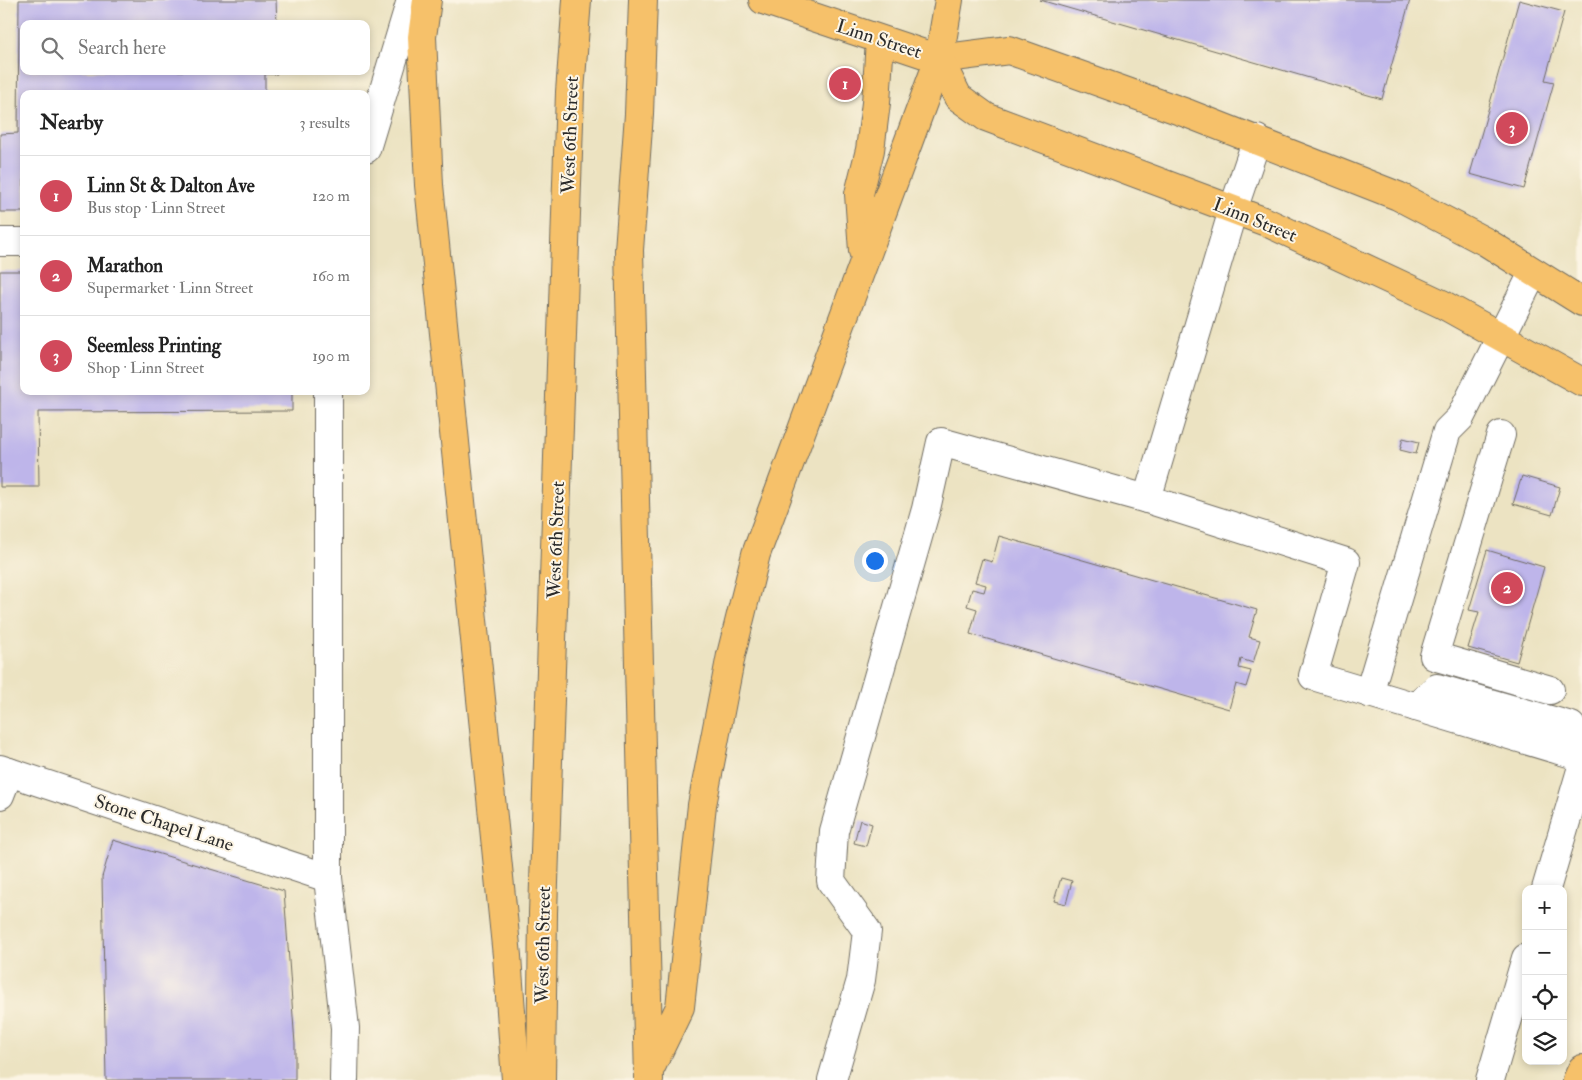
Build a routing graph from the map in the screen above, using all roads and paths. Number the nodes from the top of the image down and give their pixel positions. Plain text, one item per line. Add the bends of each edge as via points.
1 (411, 0) edge
2 (427, 0) edge
3 (577, 0) edge
4 (643, 0) edge
5 (763, 0) edge
6 (949, 0) edge
7 (880, 40) junction
8 (939, 59) junction
9 (370, 136) edge
10 (1256, 139) junction
11 (1233, 210) junction
12 (0, 242) edge
13 (20, 242) edge
14 (864, 260) junction
15 (1533, 273) junction
16 (1582, 302) edge
17 (1500, 336) junction
18 (1582, 382) edge
19 (328, 395) edge
20 (1502, 436) dead end
21 (1147, 499) junction
22 (1550, 690) dead end
23 (1369, 693) junction
24 (1416, 707) junction
25 (1582, 752) edge
26 (1582, 757) edge
27 (1582, 767) edge
28 (3, 779) edge
29 (328, 878) junction
30 (1547, 885) edge
31 (1522, 972) edge
32 (1582, 1069) edge
33 (648, 1076) edge
34 (344, 1080) edge
35 (516, 1080) edge
36 (541, 1080) edge
37 (832, 1080) edge
38 (1490, 1080) edge
39 (1577, 1080) edge

1 - 9 street
2 - 35 main road via 422,37 429,184 508,956
3 - 36 main road, West 6th Street via 570,92 543,913
4 - 33 main road via 629,250
5 - 7 main road, Linn Street
6 - 8 main road
7 - 8 main road, Linn Street
7 - 14 main road via 870,150 859,194
8 - 10 main road, Linn Street via 1009,50
8 - 11 main road, Linn Street via 958,97 986,117
8 - 14 main road
10 - 11 street
10 - 15 main road, Linn Street via 1407,201 1486,242
11 - 17 main road, Linn Street via 1384,276
11 - 21 street
12 - 13 street
14 - 33 main road via 756,554 731,655 702,805 680,1007
15 - 16 main road, Linn Street
15 - 17 street
17 - 18 main road, Linn Street
17 - 23 street via 1460,418 1447,431
19 - 29 street
20 - 22 street via 1434,656
21 - 23 street via 1346,562 1314,676
21 - 37 street via 941,442 926,509 834,831 831,881 867,931 861,980
23 - 24 street
24 - 25 street via 1437,688 1571,726
24 - 26 street
27 - 30 street
28 - 29 street, Stone Chapel Lane
29 - 34 street via 345,1028
31 - 38 street
32 - 39 main road

